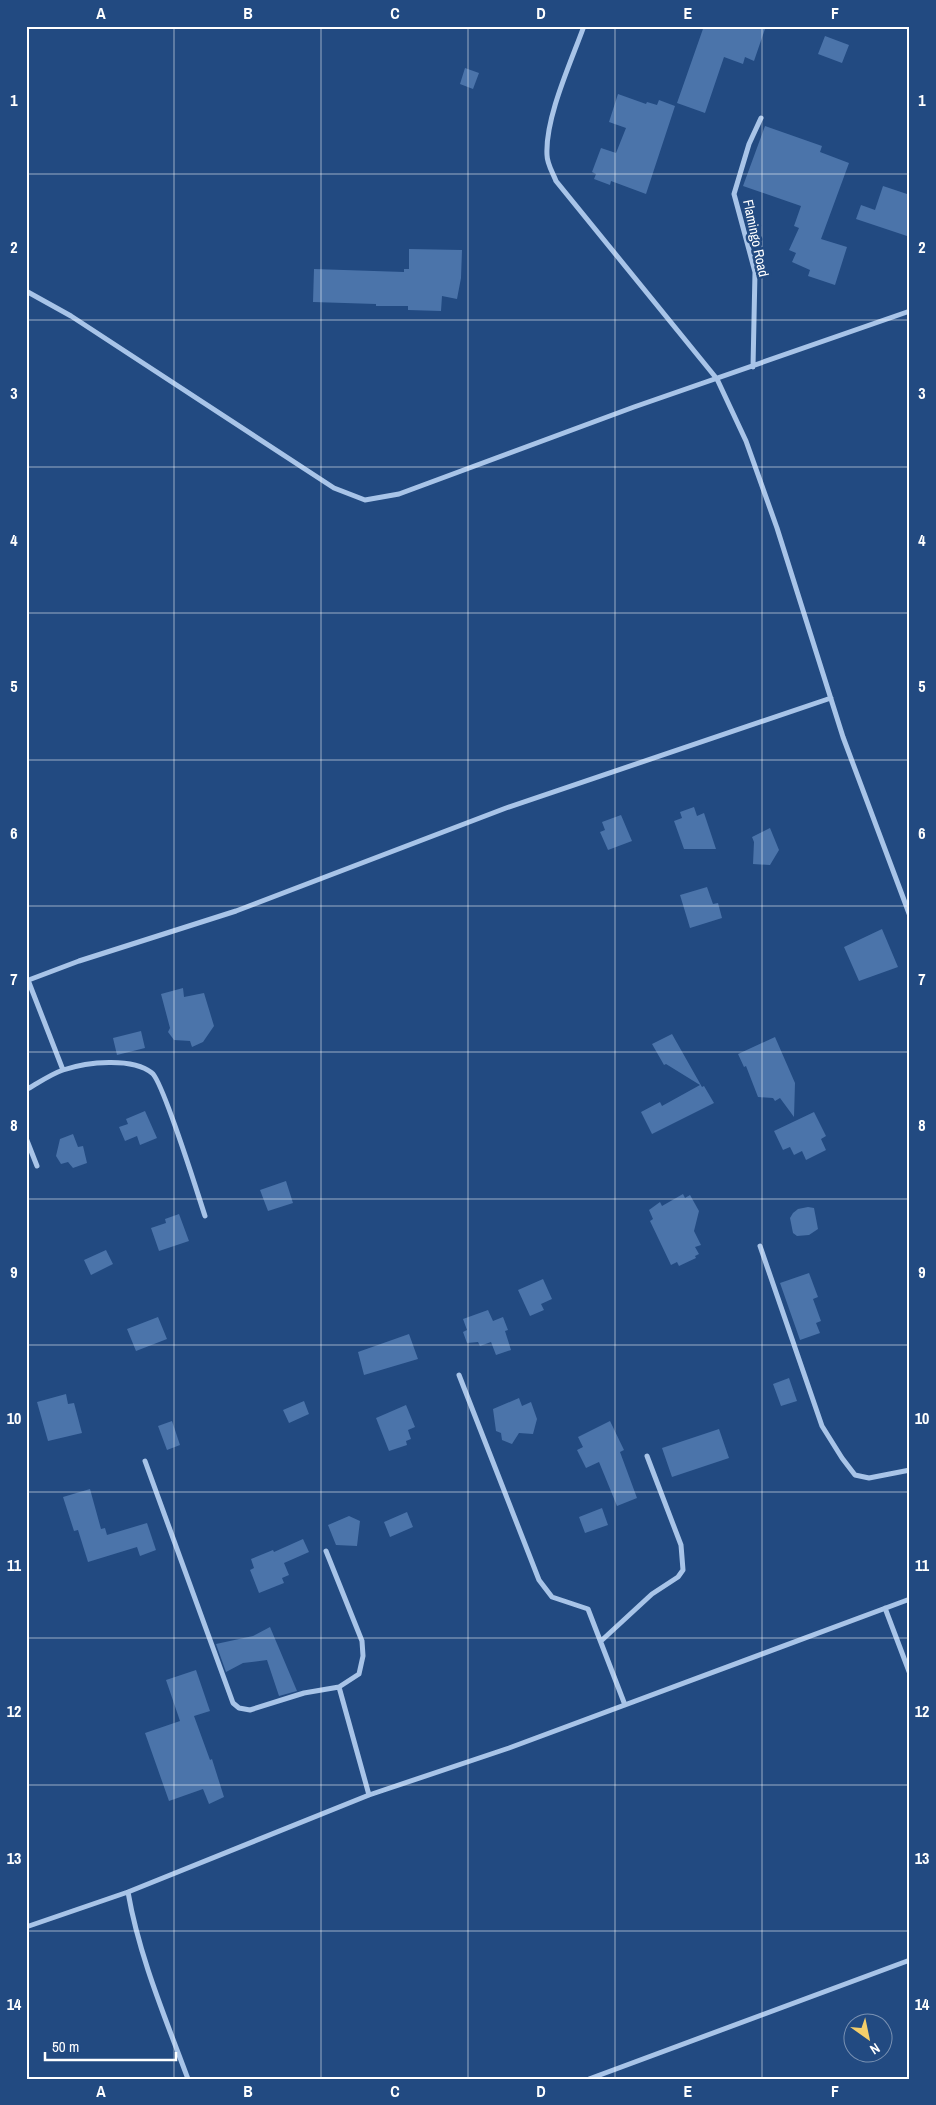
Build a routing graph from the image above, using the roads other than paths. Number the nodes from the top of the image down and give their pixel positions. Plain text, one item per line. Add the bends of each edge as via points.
1 (584, 26) edge
2 (761, 118) dead end
3 (26, 291) edge
4 (910, 311) edge
5 (752, 367) junction
6 (716, 380) junction
7 (831, 698) junction
8 (910, 916) edge
9 (27, 981) edge
10 (63, 1070) junction
11 (26, 1090) edge
12 (26, 1138) edge
13 (37, 1166) dead end
14 (205, 1216) dead end
15 (760, 1246) dead end
16 (459, 1375) dead end
17 (647, 1456) dead end
18 (145, 1460) dead end
19 (910, 1470) edge
20 (326, 1550) dead end
21 (910, 1599) edge
22 (885, 1608) junction
23 (601, 1641) junction
24 (910, 1674) edge
25 (339, 1687) junction
26 (625, 1705) junction
27 (369, 1795) junction
28 (128, 1892) junction
29 (26, 1927) edge
30 (910, 1960) edge
31 (188, 2079) edge
32 (589, 2079) edge

1 - 6 street via 557,102 548,137 547,158 556,181
2 - 5 street, Flamingo Road via 749,144 734,194 754,272
3 - 6 street via 71,316 327,484 365,500 399,494
4 - 5 street
5 - 6 street
6 - 7 street via 746,441
7 - 8 street
7 - 9 street via 506,808 236,911
9 - 10 street
10 - 11 street
10 - 14 street via 106,1063 138,1064 154,1074
12 - 13 street
15 - 19 street via 822,1426 842,1458 855,1475 869,1478
16 - 23 street via 539,1580 552,1597 588,1609
17 - 23 street via 681,1546 683,1570
18 - 25 street via 233,1703 250,1710 304,1693
20 - 25 street via 362,1641 364,1656 358,1674
21 - 22 street
22 - 24 street
22 - 26 street
23 - 26 street
25 - 27 street
26 - 27 street
27 - 28 street
28 - 29 street
28 - 31 street via 142,1954
30 - 32 street

